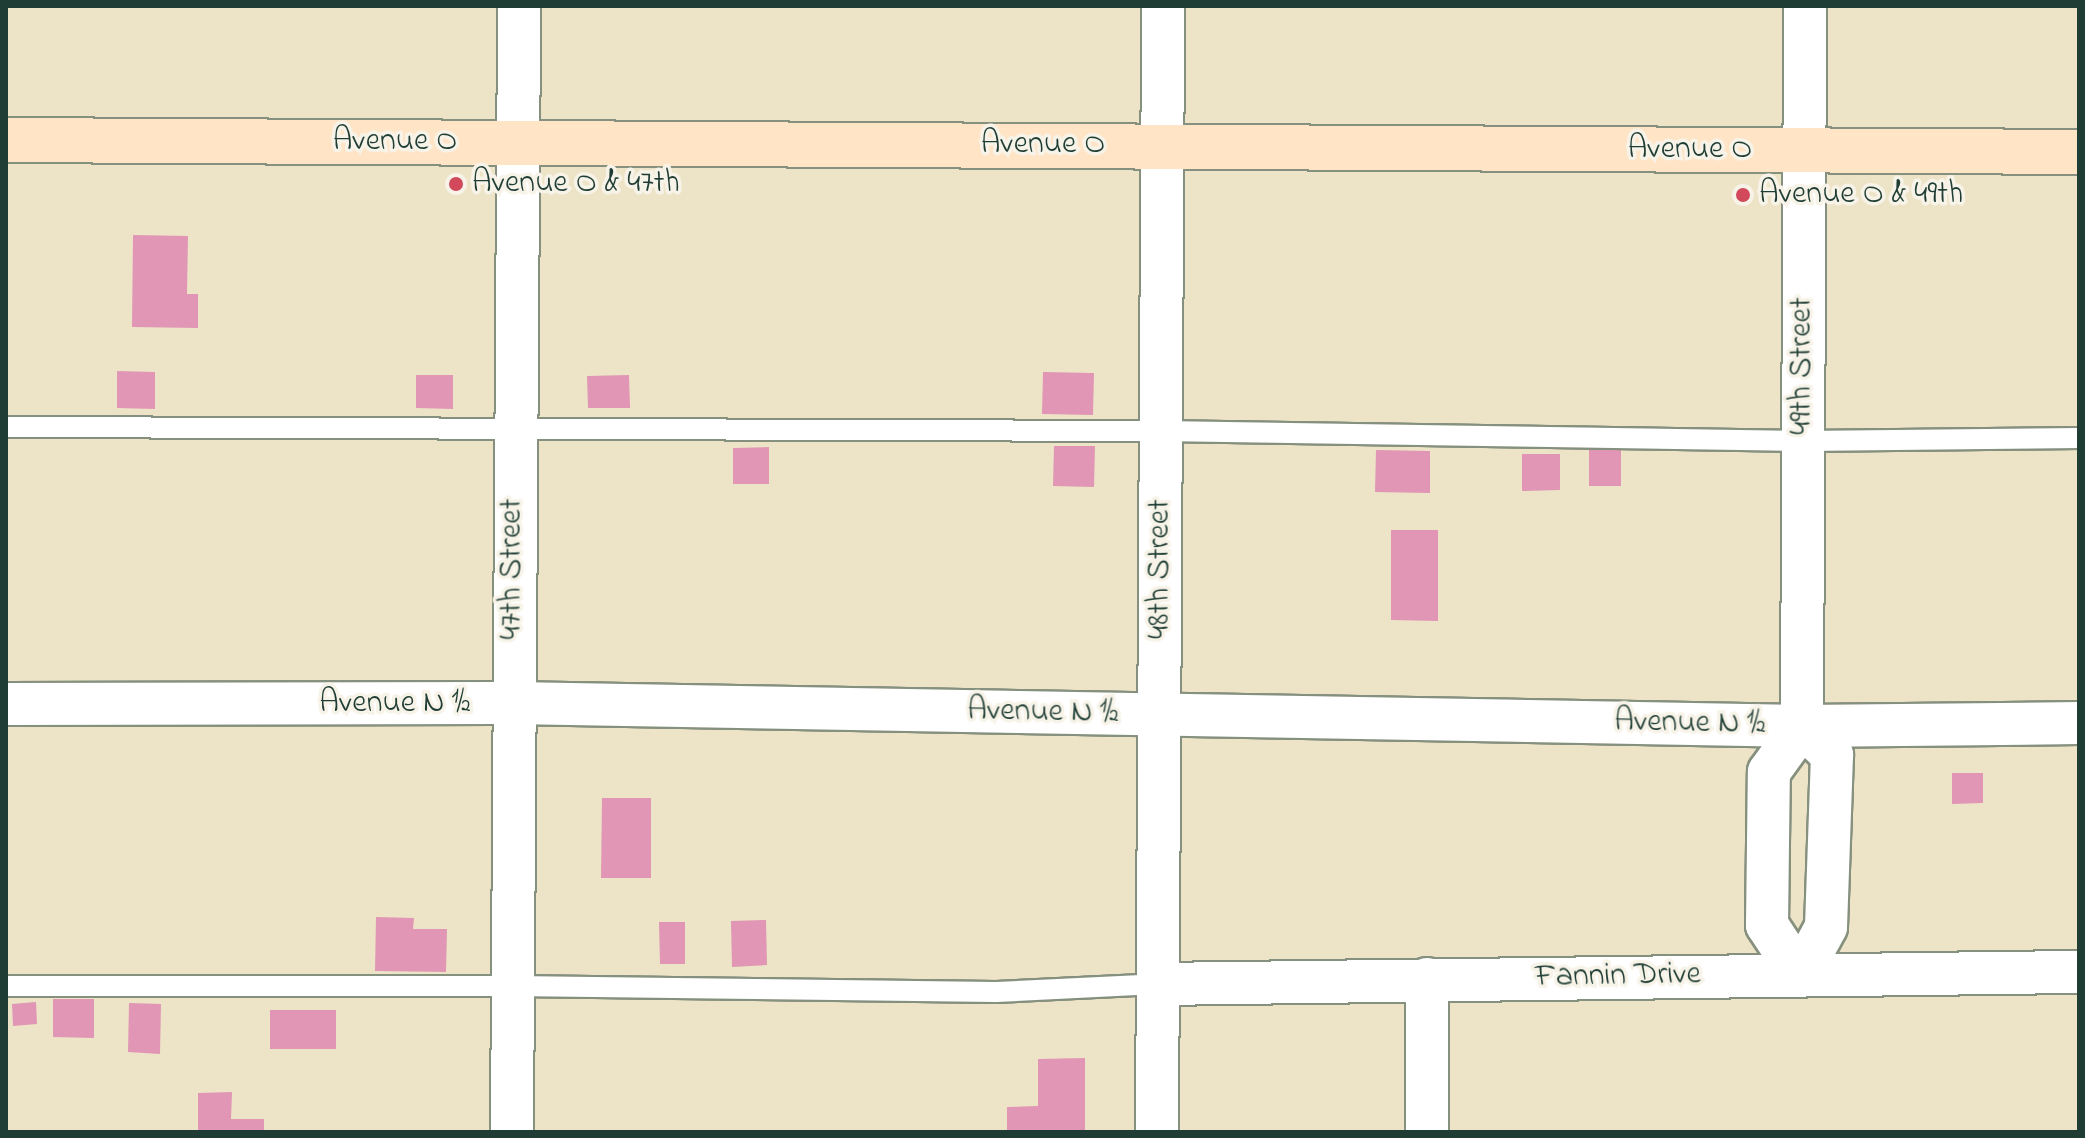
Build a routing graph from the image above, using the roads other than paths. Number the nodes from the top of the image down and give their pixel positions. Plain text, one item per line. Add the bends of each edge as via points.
1 (519, 6) edge
2 (1163, 6) edge
3 (1805, 6) edge
4 (6, 140) edge
5 (516, 143) junction
6 (1162, 146) junction
7 (1804, 151) junction
8 (2079, 152) edge
9 (6, 427) edge
10 (514, 430) junction
11 (1161, 431) junction
12 (2079, 438) edge
13 (1803, 441) junction
14 (513, 703) junction
15 (6, 704) edge
16 (1161, 715) junction
17 (2079, 723) edge
18 (1802, 726) junction
19 (2079, 972) edge
20 (1800, 975) junction
21 (1427, 979) junction
22 (1157, 984) junction
23 (6, 986) edge
24 (513, 986) junction
25 (512, 1132) edge
26 (1157, 1132) edge
27 (1427, 1132) edge

1 - 5 street, 47th Street
2 - 6 street, 48th Street
3 - 7 street, 49th Street
4 - 5 main road, Avenue O
5 - 6 main road, Avenue O
5 - 10 street, 47th Street
6 - 7 main road, Avenue O
6 - 11 street, 48th Street
7 - 8 main road, Avenue O
7 - 13 street, 49th Street
9 - 10 lane
10 - 11 lane
10 - 14 street, 47th Street
11 - 13 lane
11 - 16 street, 48th Street
12 - 13 lane
13 - 18 street, 49th Street
14 - 15 street, Avenue N ½
14 - 16 street, Avenue N ½
14 - 24 street, 47th Street
16 - 18 street, Avenue N ½
16 - 22 street, 48th Street
17 - 18 street, Avenue N ½
18 - 20 street via 1832,755 1826,927
18 - 20 street via 1769,772 1767,925
19 - 20 street, Fannin Drive
20 - 21 street, Fannin Drive
21 - 22 street, Fannin Drive
21 - 27 street
22 - 24 lane via 996,992
22 - 26 street, 48th Street
23 - 24 lane
24 - 25 street, 47th Street

